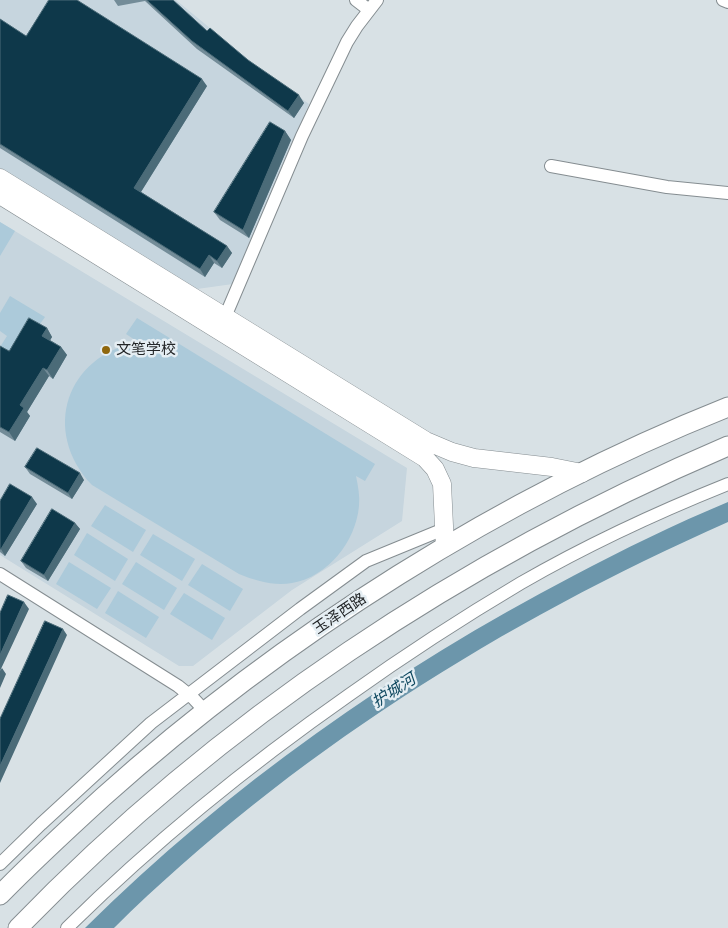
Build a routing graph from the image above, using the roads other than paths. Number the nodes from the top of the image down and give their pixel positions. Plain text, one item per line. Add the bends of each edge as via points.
1 (356, 0) edge
2 (723, 0) edge
3 (728, 2) edge
4 (373, 5) edge
5 (551, 166) dead end
6 (0, 178) edge
7 (728, 193) edge
8 (0, 195) edge
9 (226, 317) junction
10 (728, 406) edge
11 (728, 446) edge
12 (582, 473) junction
13 (728, 484) edge
14 (445, 538) junction
15 (0, 574) edge
16 (189, 694) junction
17 (205, 711) junction
18 (0, 864) edge
19 (0, 895) edge
20 (18, 928) edge
21 (68, 928) edge

1 - 4 street
2 - 3 street
4 - 9 street via 347,42 302,136
5 - 7 street via 667,187
6 - 9 street
8 - 14 street via 419,453 435,469 442,484
9 - 12 street via 426,441 468,456
10 - 12 main road, 玉泽西路
11 - 20 main road via 621,494 515,549 340,657 195,766 103,846
12 - 14 main road, 玉泽西路 via 498,517
13 - 21 street via 666,510 523,582 406,656 324,712 215,795 152,848
14 - 16 street via 366,561
14 - 17 main road, 玉泽西路
15 - 16 street
16 - 17 street
16 - 18 street via 151,722 95,772
17 - 19 main road, 玉泽西路 via 125,778

